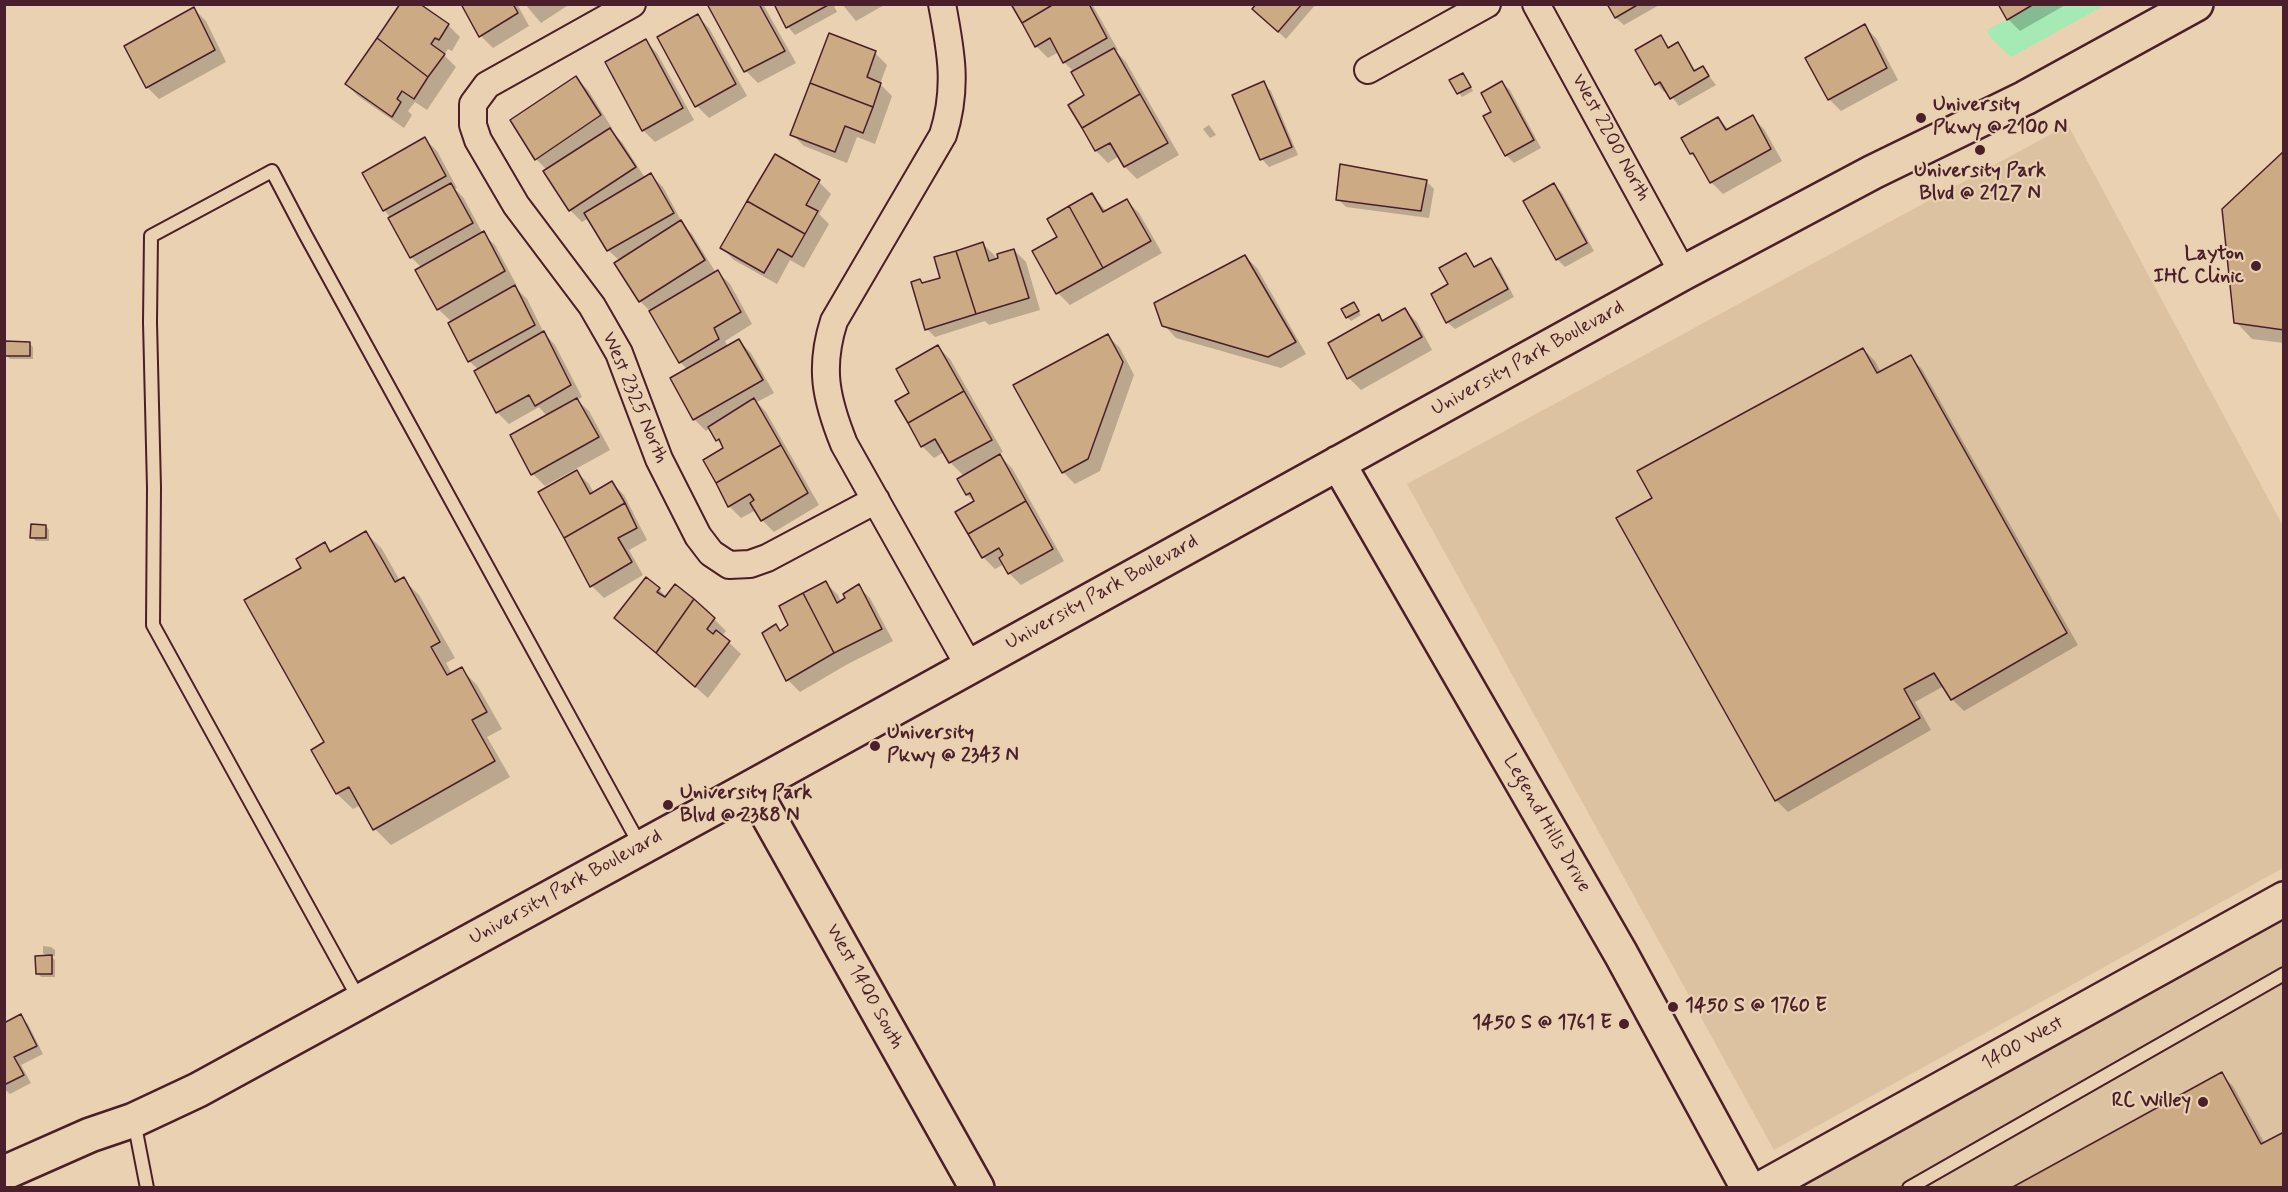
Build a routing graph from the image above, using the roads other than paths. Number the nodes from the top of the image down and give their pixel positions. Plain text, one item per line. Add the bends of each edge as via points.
1 (632, 4) edge
2 (942, 4) edge
3 (1487, 4) edge
4 (1536, 4) edge
5 (2196, 4) edge
6 (1368, 70) dead end
7 (1683, 273) junction
8 (1338, 463) junction
9 (876, 500) junction
10 (969, 666) junction
11 (752, 787) junction
12 (642, 847) junction
13 (2283, 899) edge
14 (2283, 974) edge
15 (360, 1002) junction
16 (134, 1120) junction
17 (4, 1173) edge
18 (147, 1188) edge
19 (977, 1188) edge
20 (1748, 1188) edge
21 (1762, 1188) edge
22 (1909, 1188) edge

1 - 9 street, West 2325 North via 487,85 473,104 478,140 516,205 592,306 619,353 659,459 698,536 711,553 729,565 750,564
2 - 9 street via 953,86 943,135 834,321 826,346 830,410 844,444
3 - 6 street
4 - 7 street, West 2200 North
5 - 7 street, University Park Boulevard via 2157,19 2025,99 1864,176
7 - 8 street, University Park Boulevard
8 - 10 street, University Park Boulevard
8 - 20 street, Legend Hills Drive via 1621,954
9 - 10 street
10 - 11 street, University Park Boulevard
11 - 12 street, University Park Boulevard
11 - 19 street, West 1400 South
12 - 15 street, University Park Boulevard
12 - 15 lane via 272,171 151,236 153,625
13 - 21 street, 1400 West
14 - 22 lane
15 - 16 street, University Park Boulevard via 198,1090
16 - 17 street, University Park Boulevard
16 - 18 lane

